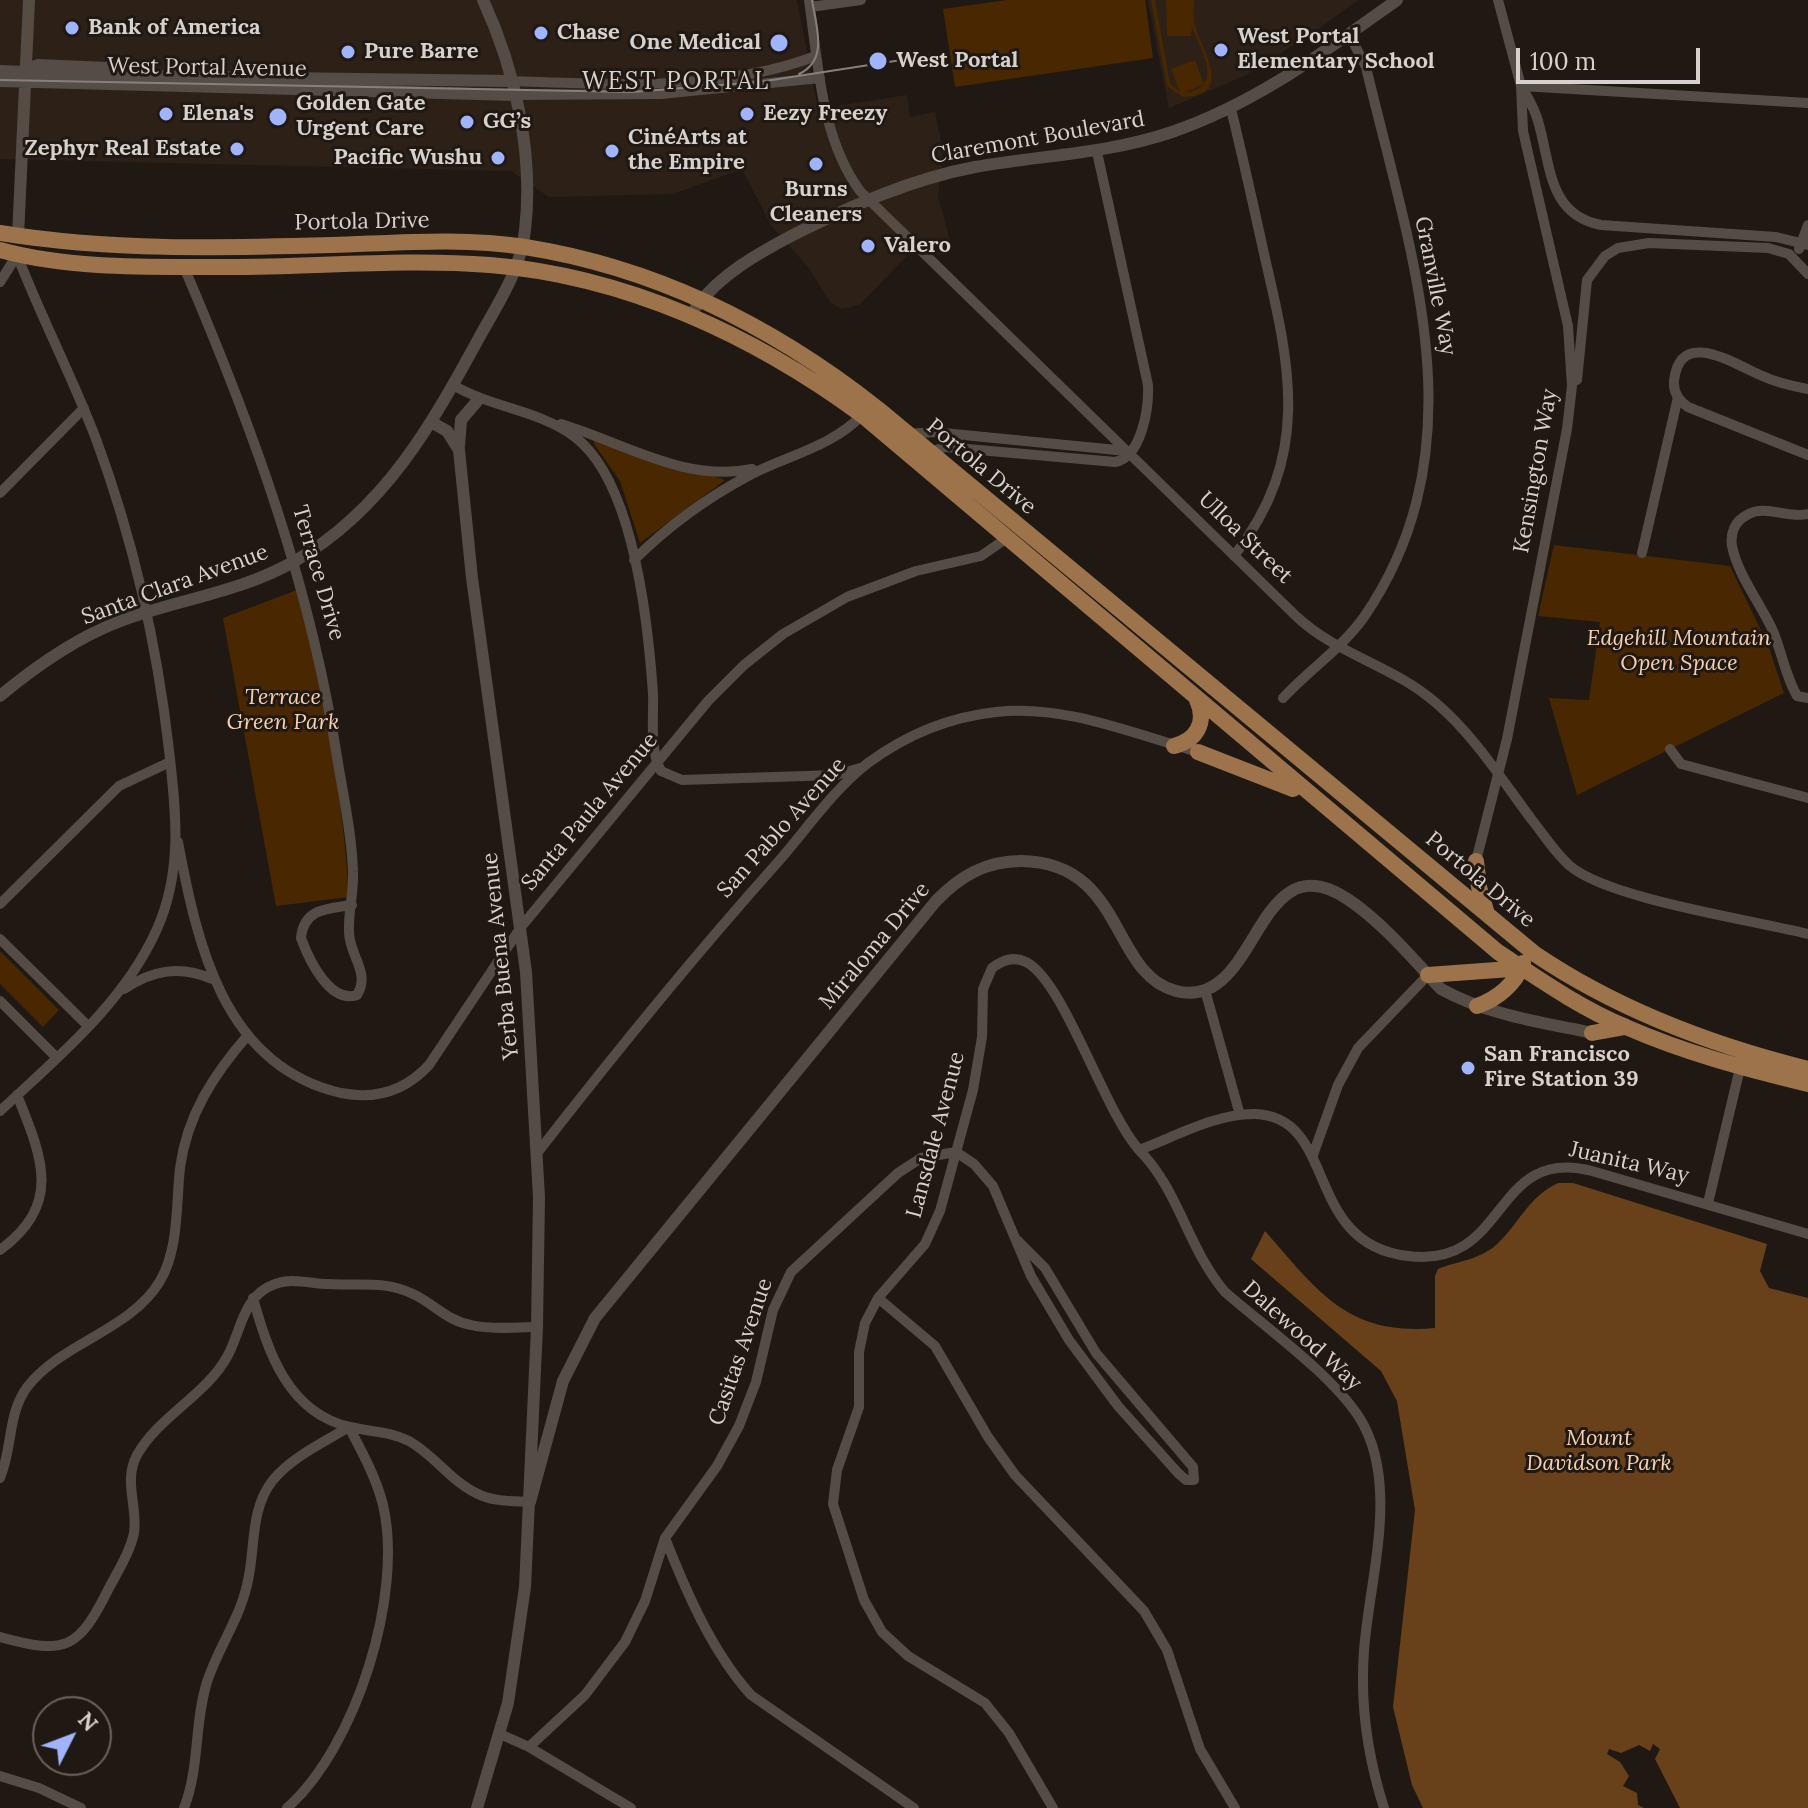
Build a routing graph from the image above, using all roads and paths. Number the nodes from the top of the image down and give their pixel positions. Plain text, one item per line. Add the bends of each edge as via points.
1 (29, 0) edge
2 (483, 0) edge
3 (861, 0) edge
4 (1397, 0) edge
5 (1498, 0) edge
6 (810, 4) edge
7 (1504, 6) edge
8 (1349, 34) junction
9 (816, 56) junction
10 (0, 71) edge
11 (24, 78) junction
12 (820, 78) junction
13 (0, 81) edge
14 (511, 81) junction
15 (1521, 86) junction
16 (0, 88) edge
17 (515, 95) junction
18 (1808, 103) edge
19 (1231, 109) junction
20 (1097, 152) junction
21 (867, 200) junction
22 (1808, 225) edge
23 (0, 233) edge
24 (18, 236) junction
25 (523, 247) junction
26 (1806, 247) edge
27 (0, 250) edge
28 (17, 255) junction
29 (1793, 257) junction
30 (184, 267) junction
31 (516, 268) junction
32 (1808, 274) edge
33 (0, 282) edge
34 (703, 298) junction
35 (689, 315) junction
36 (453, 385) junction
37 (1808, 389) edge
38 (1678, 397) junction
39 (479, 399) junction
40 (84, 408) junction
41 (862, 415) junction
42 (544, 418) junction
43 (431, 422) junction
44 (1567, 429) junction
45 (909, 434) junction
46 (459, 450) junction
47 (1129, 451) junction
48 (930, 452) junction
49 (1808, 455) edge
50 (772, 464) junction
51 (0, 493) edge
52 (1808, 514) edge
53 (1007, 538) junction
54 (1642, 553) dead end
55 (1234, 556) junction
56 (634, 560) junction
57 (296, 561) junction
58 (146, 613) junction
59 (1338, 647) junction
60 (0, 696) edge
61 (1283, 698) dead end
62 (1808, 698) edge
63 (1196, 699) junction
64 (1250, 716) junction
65 (1236, 733) junction
66 (1174, 746) junction
67 (1670, 749) dead end
68 (1198, 752) junction
69 (170, 762) junction
70 (657, 763) junction
71 (865, 766) junction
72 (1496, 772) junction
73 (1808, 798) edge
74 (1323, 806) junction
75 (178, 842) junction
76 (1476, 861) junction
77 (1443, 878) junction
78 (0, 904) edge
79 (352, 905) junction
80 (1487, 915) junction
81 (521, 927) junction
82 (1808, 934) edge
83 (0, 939) edge
84 (1515, 939) junction
85 (1522, 968) junction
86 (1557, 969) junction
87 (1428, 975) junction
88 (212, 979) junction
89 (1205, 990) junction
90 (117, 995) junction
91 (0, 1001) edge
92 (1477, 1006) junction
93 (88, 1026) junction
94 (1625, 1027) junction
95 (1592, 1033) joint
96 (248, 1035) junction
97 (56, 1057) junction
98 (1740, 1068) junction
99 (1808, 1069) edge
100 (1808, 1084) edge
101 (17, 1095) junction
102 (0, 1111) edge
103 (1240, 1115) junction
104 (1139, 1150) junction
105 (538, 1152) junction
106 (956, 1152) junction
107 (1313, 1155) junction
108 (1708, 1203) junction
109 (1808, 1234) edge
110 (1017, 1240) junction
111 (0, 1250) edge
112 (253, 1298) junction
113 (878, 1298) junction
114 (537, 1327) junction
115 (534, 1413) junction
116 (551, 1423) junction
117 (349, 1427) junction
118 (0, 1478) edge
119 (530, 1502) junction
120 (665, 1538) junction
121 (0, 1637) edge
122 (500, 1734) junction
123 (529, 1747) junction
124 (0, 1776) edge
125 (81, 1808) edge
126 (184, 1808) edge
127 (287, 1808) edge
128 (477, 1808) edge
129 (631, 1808) edge
130 (914, 1808) edge
131 (1053, 1808) edge
132 (1235, 1808) edge
133 (1384, 1808) edge

1 - 11 street
2 - 14 street, Santa Clara Avenue
3 - 6 street
4 - 8 street, Claremont Boulevard
5 - 7 street, Kensington Way
6 - 9 street, Ulloa Street
7 - 15 street, Kensington Way
8 - 19 street, Claremont Boulevard
8 - 59 street, Granville Way via 1366,67 1413,268 1431,391 1424,467 1404,538 1375,599
9 - 12 street, Ulloa Street
9 - 14 street, West Portal Avenue via 779,69 694,79
10 - 11 street, West Portal Avenue
11 - 13 street, West Portal Avenue
11 - 14 street, West Portal Avenue via 38,65 72,65 141,74
11 - 16 street, West Portal Avenue
11 - 17 street, West Portal Avenue
11 - 24 street
12 - 17 street, West Portal Avenue via 661,94
12 - 21 street, Ulloa Street via 840,155
14 - 17 street, Santa Clara Avenue
15 - 18 street
15 - 26 street, Kensington Way via 1538,119 1555,192 1578,219 1776,237
15 - 44 street, Kensington Way via 1523,131 1568,326 1572,386
17 - 25 street, Santa Clara Avenue via 526,175
19 - 20 street, Claremont Boulevard
19 - 55 street via 1290,381 1280,468 1257,524
20 - 21 street, Claremont Boulevard via 973,168
20 - 47 street via 1148,385 1146,421
21 - 34 street, Claremont Boulevard via 763,252
21 - 47 street, Ulloa Street
22 - 26 street
23 - 24 main road, Portola Drive
24 - 25 main road, Portola Drive via 185,247 434,242
24 - 28 main road
25 - 31 street, Santa Clara Avenue
25 - 34 main road, Portola Drive via 612,267
26 - 29 street
27 - 28 main road, Portola Drive
28 - 30 main road, Portola Drive
28 - 33 street
28 - 40 street
29 - 32 street
29 - 44 street via 1768,248 1649,243 1605,256 1591,273 1584,294 1580,359
30 - 31 main road, Portola Drive via 434,263
30 - 57 street, Terrace Drive via 241,403
31 - 35 main road, Portola Drive via 606,287
31 - 36 street, Santa Clara Avenue
34 - 35 street, Claremont Boulevard
34 - 45 main road, Portola Drive via 814,360
35 - 41 main road, Portola Drive via 782,362
36 - 39 street
36 - 43 street, Santa Clara Avenue
37 - 38 street via 1702,351 1680,366 1674,385
38 - 49 street via 1699,412
38 - 54 street
39 - 42 street
39 - 46 street, Yerba Buena Avenue via 461,420
40 - 51 street
40 - 58 street
41 - 50 street via 837,437
41 - 53 main road, Portola Drive
42 - 50 street via 700,472 738,472
42 - 56 street via 578,439 605,471 622,509
43 - 46 street via 447,431
43 - 57 street, Santa Clara Avenue via 379,495
44 - 72 street, Kensington Way via 1507,739
45 - 47 street
45 - 48 main road, Portola Drive
46 - 81 street, Yerba Buena Avenue
47 - 48 street via 1115,462 945,447
47 - 55 street, Ulloa Street
48 - 64 main road, Portola Drive
50 - 56 street via 703,504
52 - 62 street via 1795,517 1759,510 1740,520 1732,536 1737,560 1774,634 1791,686 1797,696
53 - 63 main road, Portola Drive
53 - 70 street, Santa Paula Avenue via 981,556 916,571 847,597 783,634 726,681
55 - 59 street, Ulloa Street via 1310,629
56 - 70 street
57 - 58 street, Santa Clara Avenue via 222,594
57 - 79 street, Terrace Drive via 327,689 352,854
58 - 60 street, Santa Clara Avenue via 93,633
58 - 69 street
59 - 61 street, Granville Way
59 - 72 street, Ulloa Street via 1434,701
63 - 65 main road, Portola Drive
63 - 66 main road via 1202,714 1199,730
64 - 65 main road
64 - 77 main road, Portola Drive
65 - 68 main road via 1219,750
65 - 74 main road, Portola Drive
66 - 68 street, San Pablo Avenue
66 - 71 street, San Pablo Avenue via 1068,716 1000,711 939,724
67 - 73 street via 1681,764
68 - 74 main road via 1283,783
69 - 75 street
69 - 78 street via 119,786
70 - 71 street via 667,776 682,780 836,775
70 - 81 street, Santa Paula Avenue
71 - 105 street, San Pablo Avenue via 682,971
72 - 76 street, Kensington Way
72 - 82 street, Ulloa Street via 1557,852 1583,876 1615,889
74 - 85 main road, Portola Drive
75 - 88 street, Santa Paula Avenue via 201,952
75 - 90 street via 157,929
76 - 77 main road via 1462,880
76 - 80 main road
77 - 80 main road, Portola Drive
79 - 79 street, Terrace Drive via 312,913 301,938 331,989 348,998 363,986 350,942
80 - 84 main road, Portola Drive
81 - 96 street, Santa Paula Avenue via 429,1065 418,1078 389,1093 358,1096 316,1085 279,1063
81 - 105 street, Yerba Buena Avenue
83 - 93 street
84 - 85 main road via 1523,950
84 - 86 main road, Portola Drive
85 - 86 main road
85 - 87 main road
85 - 92 main road via 1502,992
85 - 94 main road, Portola Drive
86 - 99 main road, Portola Drive via 1640,1014
87 - 89 street via 1350,900 1307,888 1271,906 1230,975
87 - 92 street via 1441,989
87 - 107 street via 1358,1048 1338,1085
88 - 90 street via 169,970 151,974
88 - 96 street, Santa Paula Avenue
89 - 103 street
89 - 116 street, Miraloma Drive via 1175,991 1149,975 1107,906 1064,870 1011,861 961,878 936,901 609,1299 572,1359
90 - 93 street
91 - 97 street
92 - 95 street
93 - 97 street
94 - 95 main road
94 - 98 main road, Portola Drive
96 - 118 street via 217,1072 189,1127 171,1250 160,1281 139,1306 48,1367 26,1389 12,1421
97 - 101 street
98 - 100 main road, Portola Drive
98 - 108 street
101 - 102 street
101 - 111 street via 39,1156 42,1188 25,1230
103 - 104 street
103 - 107 street, Juanita Way via 1283,1121
104 - 106 street, Lansdale Avenue via 1117,1121 1043,977 1012,959 1001,961 986,977 979,1065
104 - 133 street, Dalewood Way via 1163,1179 1210,1275 1333,1387 1369,1437 1379,1533 1364,1650 1364,1706
105 - 114 street, Yerba Buena Avenue
106 - 110 street via 993,1186
106 - 113 street, Lansdale Avenue via 925,1244
106 - 120 street, Casitas Avenue via 921,1158 898,1173 791,1272 773,1310 739,1426
107 - 108 street, Juanita Way via 1325,1191 1346,1226 1376,1249 1413,1257 1433,1256 1467,1243 1496,1218 1520,1184 1557,1165
108 - 109 street, Juanita Way
110 - 110 street via 1031,1276 1084,1362 1178,1473 1194,1480 1193,1467 1105,1364 1045,1268
112 - 114 street via 286,1280 380,1284 414,1294 441,1314 471,1326
112 - 117 street via 272,1360 291,1388 317,1412
112 - 121 street via 217,1373 136,1457 130,1486 134,1533 89,1625 54,1647
113 - 131 street, Lansdale Avenue via 861,1337 859,1407 834,1486 836,1520 864,1600 882,1632 908,1656 985,1703
113 - 132 street via 935,1346 1015,1475 1144,1611 1167,1650 1200,1749
114 - 115 street, Yerba Buena Avenue
115 - 116 street
115 - 119 street, Yerba Buena Avenue
116 - 119 street, Yerba Buena Avenue
117 - 119 street via 410,1442 476,1493
117 - 126 street via 284,1468 264,1494 242,1605 202,1700 195,1774
117 - 127 street via 383,1506 388,1551 383,1595 358,1704 341,1736
119 - 122 street, Yerba Buena Avenue via 521,1620
120 - 123 street, Casitas Avenue via 645,1601 613,1661
120 - 130 street via 731,1670 751,1695
122 - 123 street
122 - 128 street, Yerba Buena Avenue
123 - 129 street
124 - 125 street

